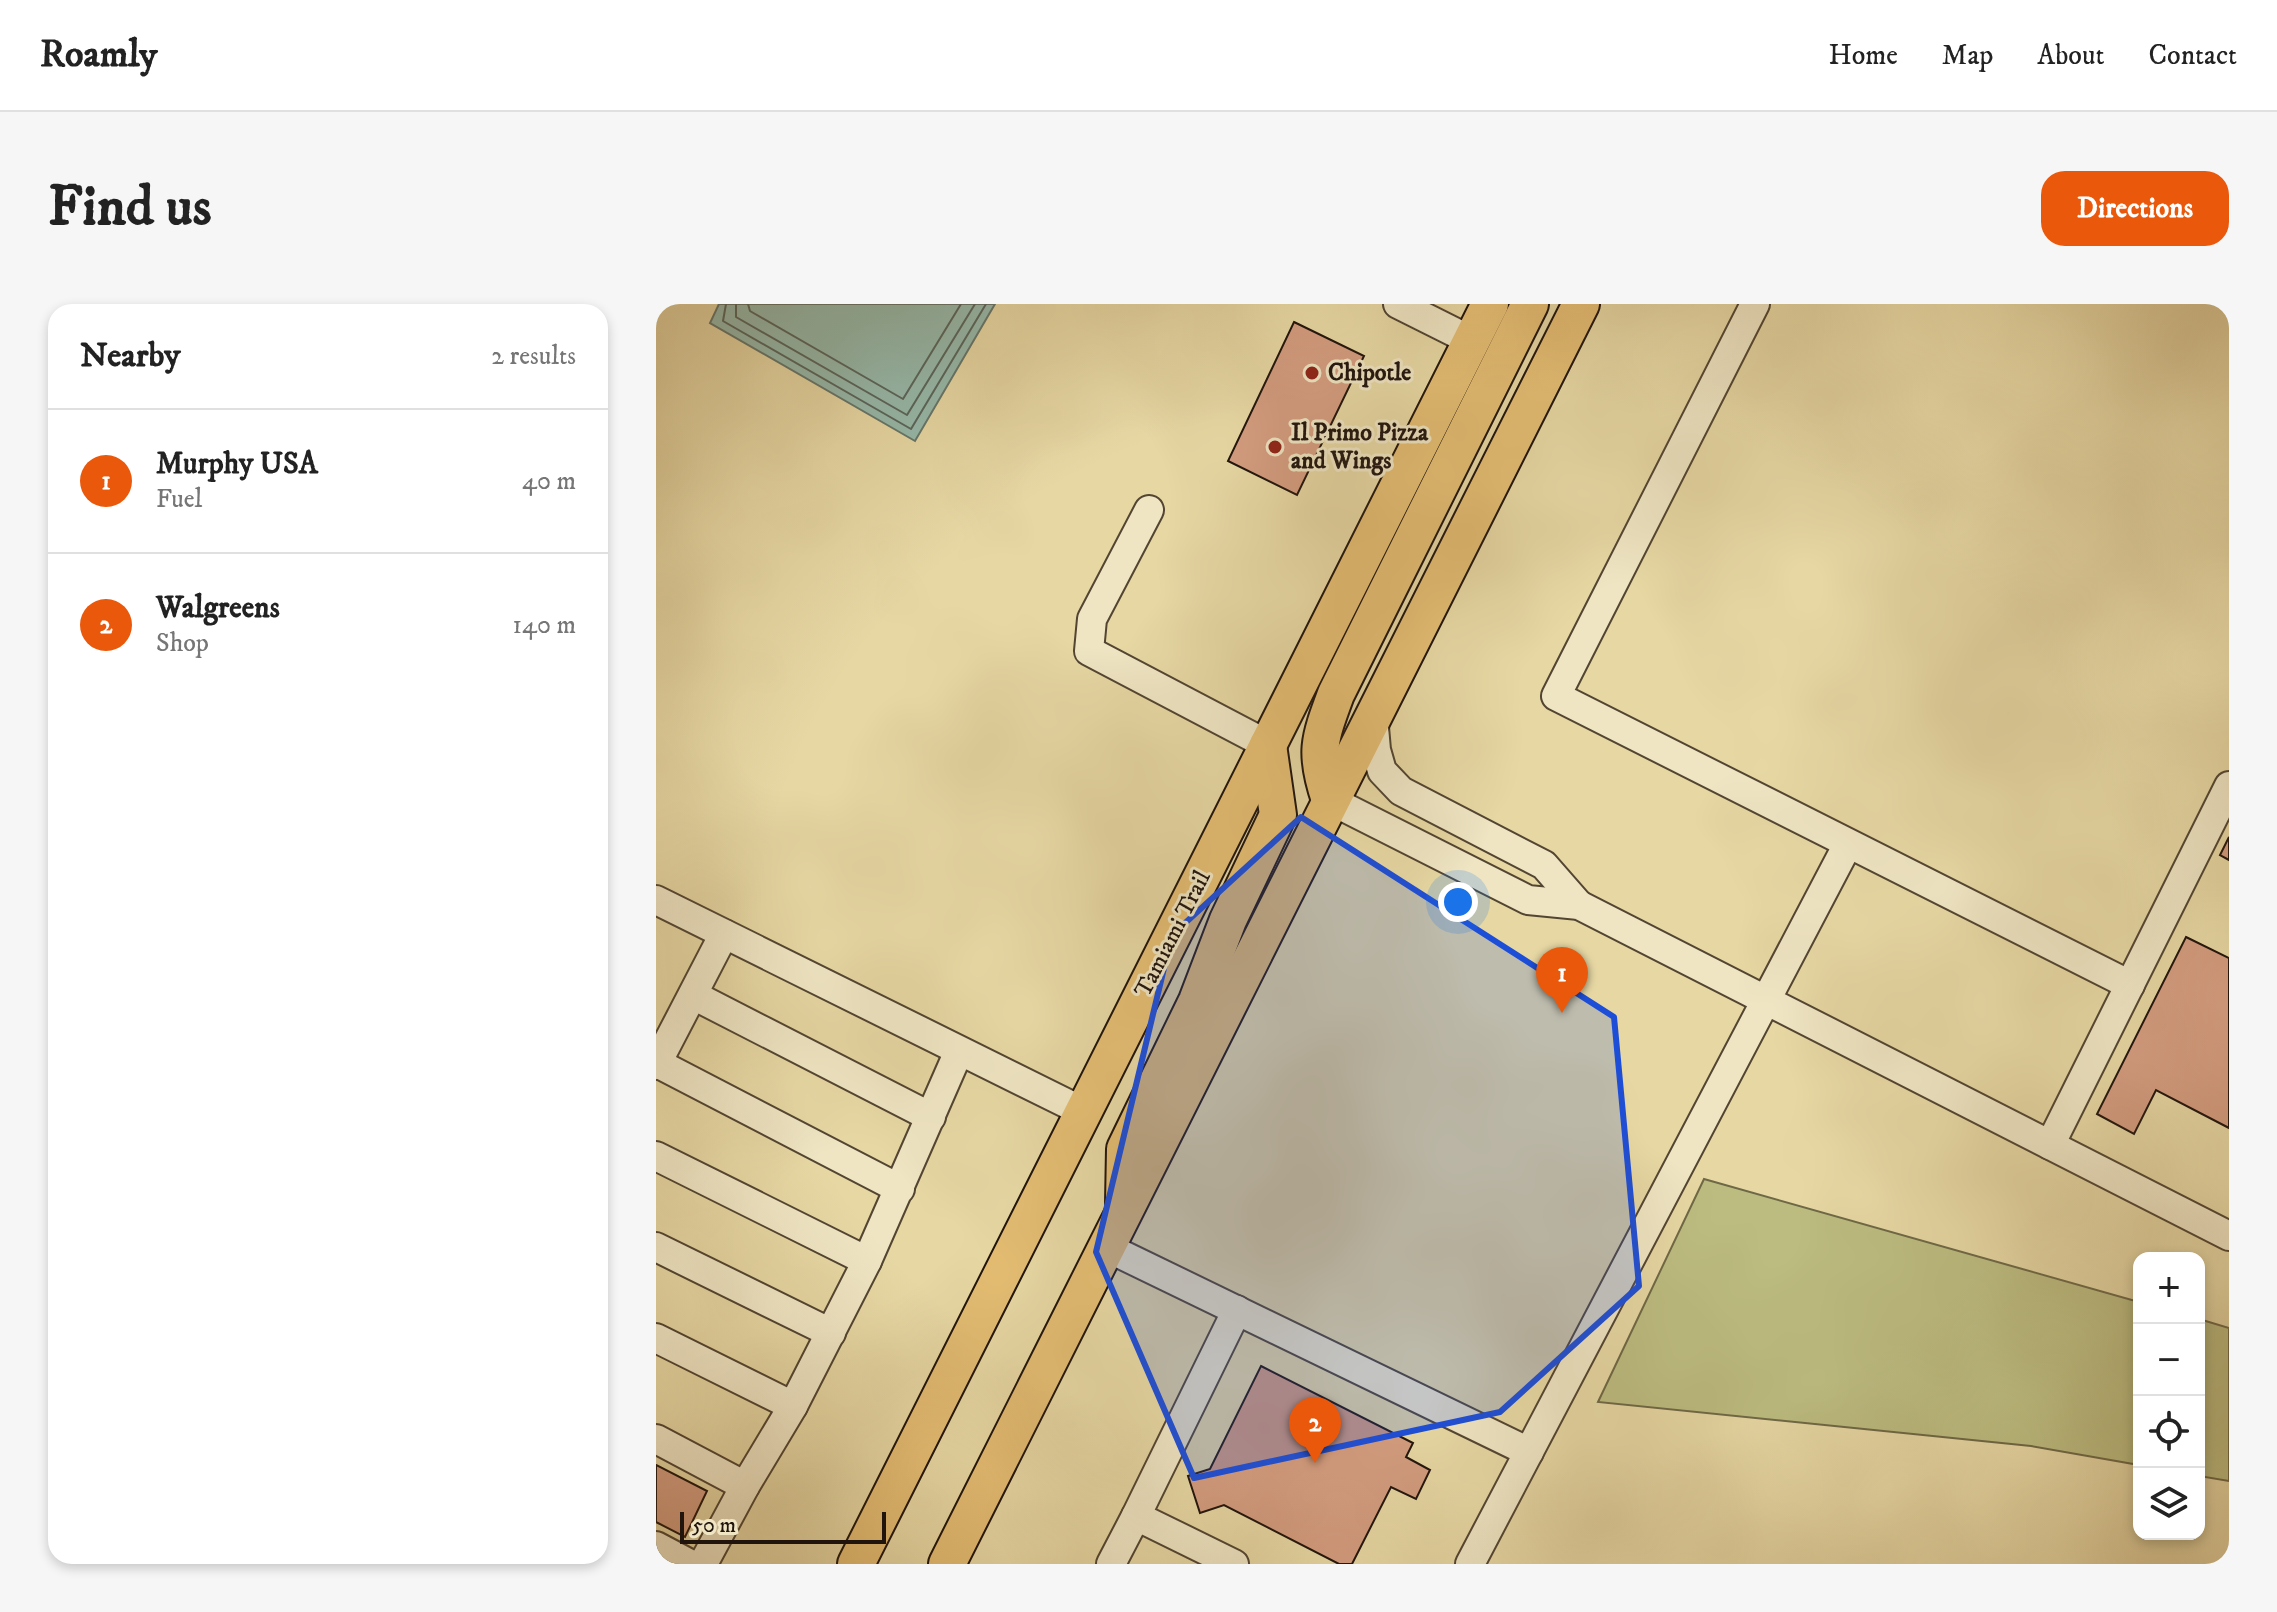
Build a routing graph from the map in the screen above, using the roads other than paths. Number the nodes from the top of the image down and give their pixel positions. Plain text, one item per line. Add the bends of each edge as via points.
1 (1398, 304) edge
2 (1490, 304) edge
3 (1530, 304) edge
4 (1581, 304) edge
5 (1755, 304) edge
6 (1472, 341) junction
7 (1149, 510) dead end
8 (1373, 716) junction
9 (1268, 745) junction
10 (2229, 786) edge
11 (1330, 800) junction
12 (1848, 844) junction
13 (656, 900) edge
14 (1579, 905) junction
15 (724, 934) junction
16 (2130, 985) junction
17 (693, 995) junction
18 (1767, 1001) junction
19 (959, 1051) junction
20 (656, 1064) edge
21 (1084, 1112) junction
22 (931, 1117) junction
23 (2050, 1145) junction
24 (656, 1156) edge
25 (900, 1189) junction
26 (1123, 1212) junction
27 (2229, 1236) edge
28 (656, 1247) edge
29 (1106, 1247) junction
30 (867, 1261) junction
31 (1237, 1310) junction
32 (831, 1333) junction
33 (656, 1338) edge
34 (793, 1406) junction
35 (656, 1439) edge
36 (1529, 1452) junction
37 (745, 1486) junction
38 (1136, 1516) junction
39 (656, 1546) edge
40 (690, 1564) edge
41 (703, 1564) edge
42 (856, 1564) edge
43 (947, 1564) edge
44 (1111, 1564) edge
45 (1234, 1564) edge
46 (1470, 1564) edge

1 - 6 lane
2 - 6 main road, Tamiami Trail
3 - 11 main road via 1336,694 1321,736 1319,768
4 - 8 main road
5 - 12 lane via 1556,696
6 - 9 main road, Tamiami Trail
7 - 9 lane via 1092,619 1089,651
8 - 11 main road
8 - 14 lane via 1382,771 1401,791 1544,865
9 - 21 main road, Tamiami Trail
9 - 26 main road via 1278,815 1125,1149
10 - 16 lane
11 - 14 lane via 1528,900
11 - 26 main road
12 - 16 lane
12 - 18 lane
13 - 15 lane
14 - 18 lane
15 - 17 lane
15 - 19 lane
16 - 23 lane
17 - 20 lane
17 - 22 lane
18 - 23 lane
18 - 36 lane
19 - 21 lane
19 - 22 lane
20 - 25 lane
21 - 42 main road, Tamiami Trail
22 - 25 lane
23 - 27 lane
24 - 30 lane
25 - 30 lane
26 - 29 main road
28 - 32 lane
29 - 31 lane
29 - 43 main road
30 - 32 lane
31 - 36 lane
31 - 38 lane
32 - 34 lane
33 - 34 lane
34 - 37 lane
35 - 37 lane
36 - 46 lane
37 - 41 lane
38 - 44 lane
38 - 45 lane
39 - 40 lane

